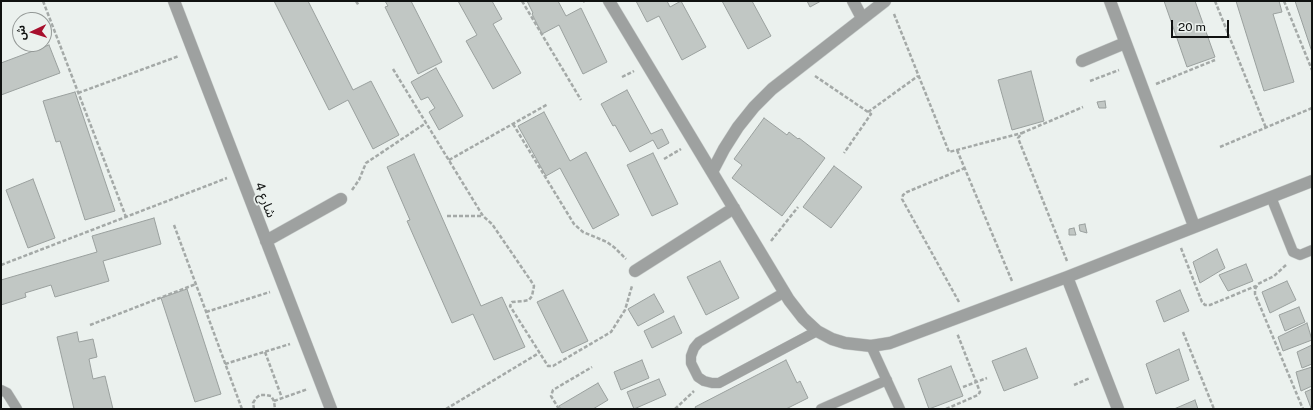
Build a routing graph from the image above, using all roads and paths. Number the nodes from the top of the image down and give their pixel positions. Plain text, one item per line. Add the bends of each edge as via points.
1 (43, 1) edge
2 (174, 1) edge
3 (356, 1) edge
4 (522, 1) edge
5 (609, 1) edge
6 (853, 1) edge
7 (1110, 1) edge
8 (1215, 1) edge
9 (1284, 1) edge
10 (888, 4) edge
11 (359, 6) dead end
12 (862, 18) junction
13 (1125, 43) junction
14 (193, 51) junction
15 (1216, 60) dead end
16 (1082, 61) dead end
17 (1133, 64) junction
18 (801, 66) junction
19 (393, 69) dead end
20 (1312, 70) edge
21 (918, 76) junction
22 (1090, 81) dead end
23 (1143, 90) junction
24 (78, 93) junction
25 (581, 100) dead end
26 (548, 104) dead end
27 (1083, 107) dead end
28 (1312, 108) edge
29 (868, 112) junction
30 (426, 123) junction
31 (513, 124) junction
32 (1266, 128) junction
33 (1022, 133) junction
34 (1220, 147) dead end
35 (957, 150) junction
36 (844, 153) dead end
37 (449, 160) junction
38 (965, 168) junction
39 (712, 172) junction
40 (240, 173) junction
41 (1312, 181) edge
42 (1271, 196) junction
43 (341, 200) joint
44 (798, 207) dead end
45 (734, 208) junction
46 (446, 216) dead end
47 (483, 216) junction
48 (126, 217) junction
49 (174, 225) dead end
50 (1194, 226) junction
51 (1176, 233) junction
52 (266, 241) junction
53 (1312, 250) edge
54 (1293, 252) junction
55 (761, 253) junction
56 (1, 265) edge
57 (635, 271) junction
58 (1069, 275) junction
59 (196, 284) junction
60 (1256, 286) junction
61 (284, 288) junction
62 (785, 292) junction
63 (1018, 295) junction
64 (206, 312) junction
65 (966, 315) junction
66 (951, 320) junction
67 (90, 325) dead end
68 (817, 331) junction
69 (1183, 332) dead end
70 (304, 339) junction
71 (871, 346) junction
72 (265, 352) junction
73 (539, 353) junction
74 (225, 364) junction
75 (592, 367) dead end
76 (987, 378) dead end
77 (887, 380) junction
78 (704, 381) junction
79 (976, 382) junction
80 (322, 384) junction
81 (963, 388) dead end
82 (1, 390) edge
83 (282, 398) junction
84 (274, 401) junction
85 (17, 409) edge
86 (242, 409) edge
87 (254, 409) edge
88 (275, 409) edge
89 (332, 409) edge
90 (446, 409) edge
91 (559, 409) edge
92 (675, 409) edge
93 (821, 409) edge
94 (900, 409) edge
95 (946, 409) edge
96 (1118, 409) edge
97 (1214, 409) edge
98 (1303, 409) edge

1 - 24 path
2 - 14 street, شارع 4
3 - 11 path
4 - 25 path
5 - 39 street
6 - 12 street
7 - 13 street
8 - 32 path
9 - 20 path
10 - 12 street
10 - 21 path
12 - 18 street
13 - 16 street
13 - 17 street
14 - 24 path
14 - 40 street, شارع 4
15 - 23 path
17 - 22 path
17 - 23 street
18 - 29 path
18 - 39 street via 754,107 738,127
19 - 30 path
21 - 29 path
21 - 35 path via 948,151
23 - 50 street
24 - 48 path
26 - 31 path
27 - 33 path
28 - 32 path
29 - 36 path via 870,116
30 - 37 path
30 - 43 path via 366,163 354,188
31 - 37 path
31 - 57 path via 574,224 582,232 598,237 615,248
32 - 34 path
33 - 35 path
33 - 58 path via 1018,140
35 - 38 path
37 - 47 path
38 - 63 path
38 - 65 path via 907,192 902,199
39 - 45 street
40 - 48 path
40 - 52 street, شارع 4
41 - 42 street
42 - 50 street
42 - 54 lane
43 - 52 street
44 - 55 path
45 - 55 street
45 - 57 street
46 - 47 path
47 - 73 path via 492,224 534,286 529,300 514,302 510,306
48 - 56 path
49 - 59 path
50 - 51 street
51 - 58 street
51 - 60 path via 1205,305
52 - 61 street, شارع 4
53 - 54 lane via 1300,255
54 - 60 path via 1286,266
55 - 62 street
57 - 73 path via 628,302 611,332 552,366 547,365
58 - 63 street
58 - 96 street
59 - 64 path
59 - 67 path
60 - 98 path via 1255,294
61 - 64 path
61 - 70 street, شارع 4
62 - 68 street via 802,318
62 - 78 lane via 699,342 694,348 691,363 698,377
63 - 65 street
64 - 74 path
65 - 66 street
66 - 71 street via 890,343
66 - 79 path
68 - 71 street via 844,344
68 - 78 lane via 719,383
69 - 97 path
70 - 72 path
70 - 80 street, شارع 4
71 - 77 lane
72 - 74 path
72 - 83 path
73 - 90 path
74 - 86 path
75 - 91 path via 553,390 552,396
76 - 79 path
77 - 93 lane
77 - 94 lane
78 - 92 path
79 - 81 path
79 - 95 path via 979,394
80 - 83 path
80 - 89 street, شارع 4
82 - 85 lane via 7,393
83 - 84 path
84 - 87 path via 271,396 260,395 253,403
84 - 88 path

